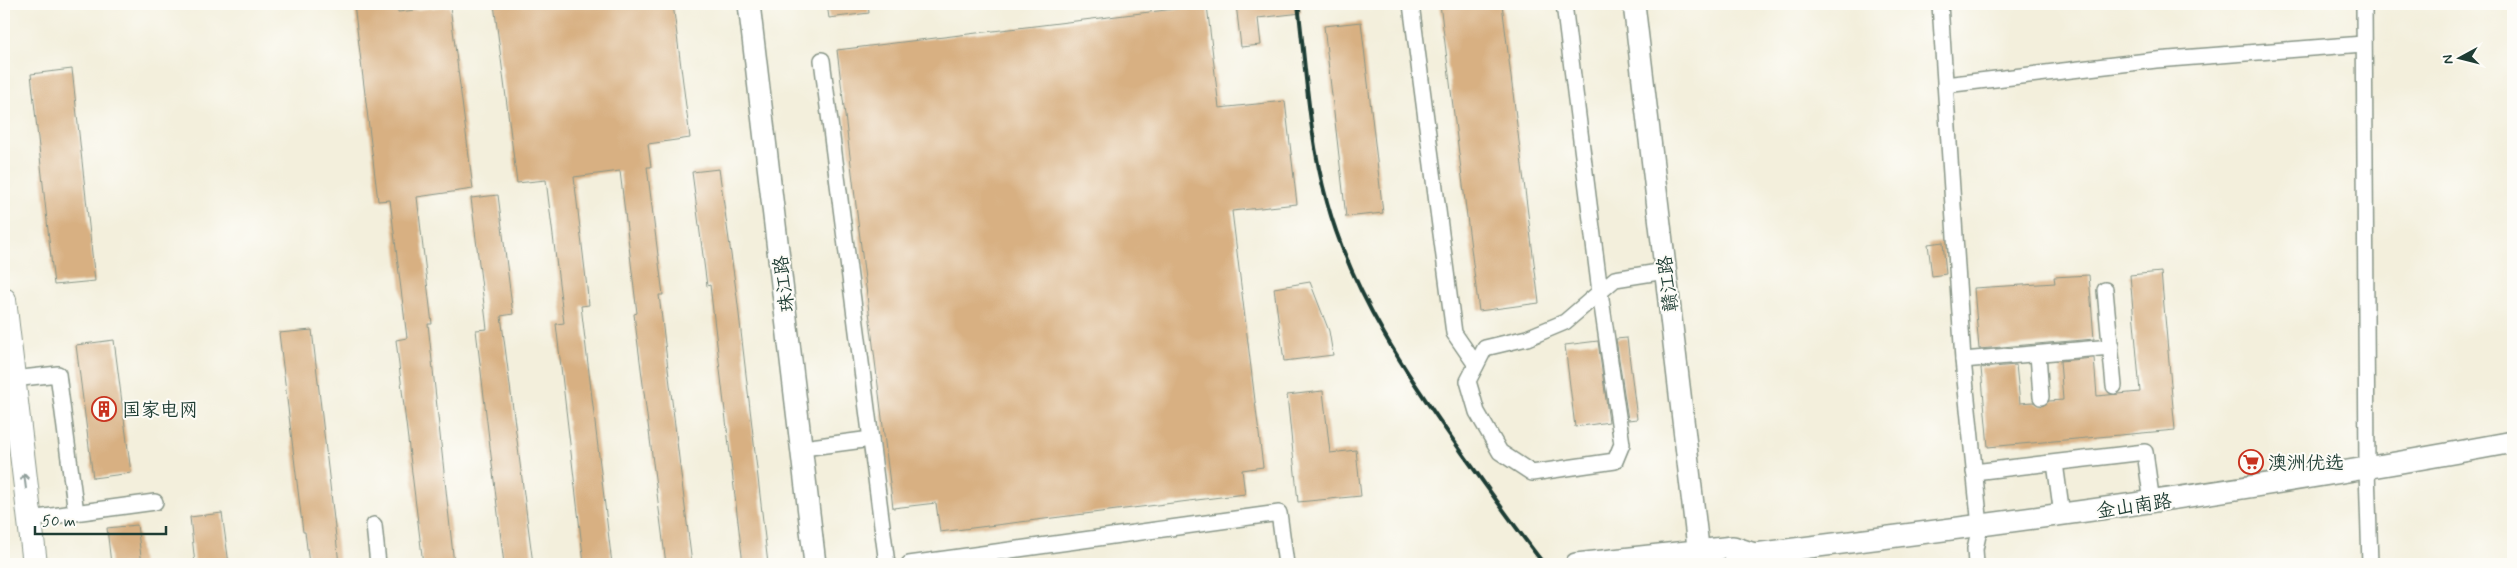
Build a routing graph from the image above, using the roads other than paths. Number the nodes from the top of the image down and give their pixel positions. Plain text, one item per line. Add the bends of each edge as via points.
1 (749, 4) edge
2 (1411, 4) edge
3 (1564, 4) edge
4 (1634, 4) edge
5 (1940, 4) edge
6 (2364, 4) edge
7 (2363, 44) junction
8 (822, 60) dead end
9 (1946, 85) junction
10 (1665, 271) junction
11 (2105, 290) dead end
12 (1600, 292) junction
13 (4, 300) edge
14 (2111, 347) junction
15 (2038, 354) junction
16 (1963, 360) junction
17 (1476, 365) junction
18 (13, 380) junction
19 (2114, 386) dead end
20 (2041, 396) dead end
21 (871, 439) junction
22 (2513, 442) edge
23 (803, 448) junction
24 (2056, 463) junction
25 (2367, 470) junction
26 (1974, 472) junction
27 (155, 502) dead end
28 (2152, 503) junction
29 (76, 512) junction
30 (2062, 516) junction
31 (30, 519) junction
32 (374, 525) dead end
33 (1980, 526) junction
34 (1700, 557) edge
35 (1754, 559) edge
36 (35, 564) edge
37 (378, 564) edge
38 (815, 564) edge
39 (887, 564) edge
40 (909, 564) edge
41 (1286, 564) edge
42 (1576, 564) edge
43 (1734, 564) edge
44 (1976, 564) edge
45 (2370, 564) edge

1 - 23 street, 珠江路
2 - 17 street via 1454,333
3 - 12 street
4 - 10 street, 赣江路
5 - 9 street
6 - 7 street
7 - 9 street via 2156,60
7 - 25 street
8 - 21 street
9 - 16 street
10 - 12 street via 1615,279
10 - 34 street, 赣江路
11 - 14 street
12 - 17 street via 1565,322 1527,338 1485,348
12 - 17 street via 1622,444 1615,461 1532,473 1500,452 1477,412 1468,381
13 - 18 main road
14 - 15 street
14 - 19 street
15 - 16 street
15 - 20 street
16 - 26 street
18 - 29 street via 58,374
31 -> 18 main road
21 - 23 street
21 - 39 street
22 - 25 street, 金山南路
23 - 38 street, 珠江路
24 - 26 street
24 - 28 street via 2145,452
24 - 30 street
25 - 28 street, 金山南路
25 - 45 street
26 - 33 street
27 - 29 street
28 - 30 street, 金山南路
29 - 31 street
30 - 33 street, 金山南路
31 - 36 main road
32 - 37 street
33 - 35 street, 金山南路
33 - 44 street via 1975,549
34 - 35 street, 金山南路 via 1733,547
34 - 42 street, 金山南路
35 - 43 street, 金山南路
40 - 41 street via 1279,513

